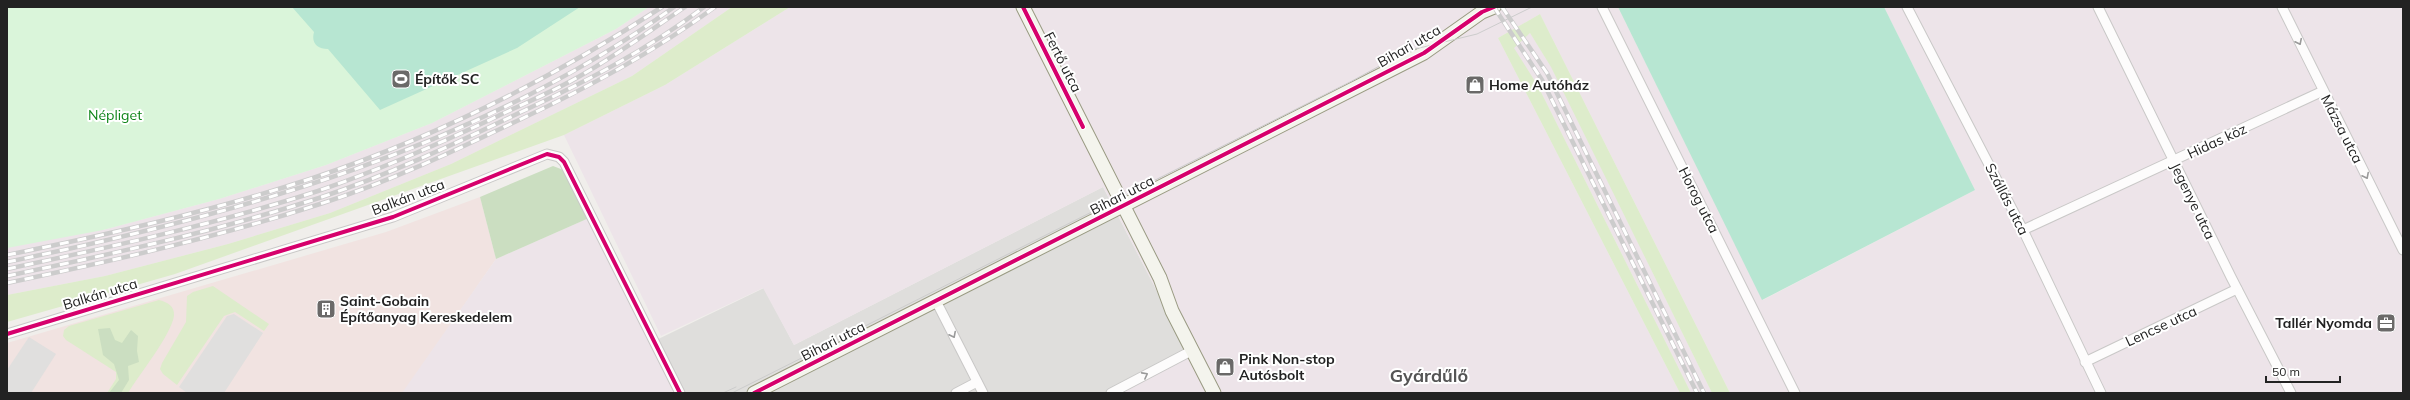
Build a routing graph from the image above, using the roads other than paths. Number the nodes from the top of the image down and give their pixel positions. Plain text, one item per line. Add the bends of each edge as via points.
1 (1023, 7) edge
2 (1494, 7) edge
3 (1602, 7) edge
4 (1907, 7) edge
5 (2098, 7) edge
6 (2282, 7) edge
7 (2323, 91) junction
8 (2174, 162) junction
9 (1124, 206) junction
10 (2023, 230) junction
11 (2403, 250) edge
12 (2237, 289) junction
13 (936, 300) junction
14 (7, 334) edge
15 (1193, 350) junction
16 (2085, 362) junction
17 (977, 382) junction
18 (770, 389) edge
19 (680, 393) edge
20 (754, 393) edge
21 (956, 393) edge
22 (983, 393) edge
23 (1111, 393) edge
24 (1214, 393) edge
25 (1795, 393) edge
26 (2100, 393) edge
27 (2291, 393) edge

1 - 9 street, Fertő utca
2 - 9 street, Bihari utca via 1424,53
3 - 25 street, Horog utca
4 - 10 street, Szállás utca
5 - 8 street, Jegenye utca
6 -> 7 street, Mázsa utca
7 - 8 street, Hidas köz
7 -> 11 street, Mázsa utca
8 - 10 street, Hidas köz
8 - 12 street, Jegenye utca
9 - 13 street, Bihari utca
9 - 15 street, Fertő utca via 1160,278 1172,311
10 - 16 street, Szállás utca
12 - 16 street, Lencse utca
12 - 27 street, Jegenye utca
13 -> 17 street
13 - 18 street, Bihari utca
14 - 19 street, Balkán utca via 393,217 547,154 559,157 564,162
23 -> 15 street
15 - 24 street, Fertő utca
16 - 26 street, Szállás utca
17 - 21 street
17 - 22 street
18 - 20 street, Bihari utca

